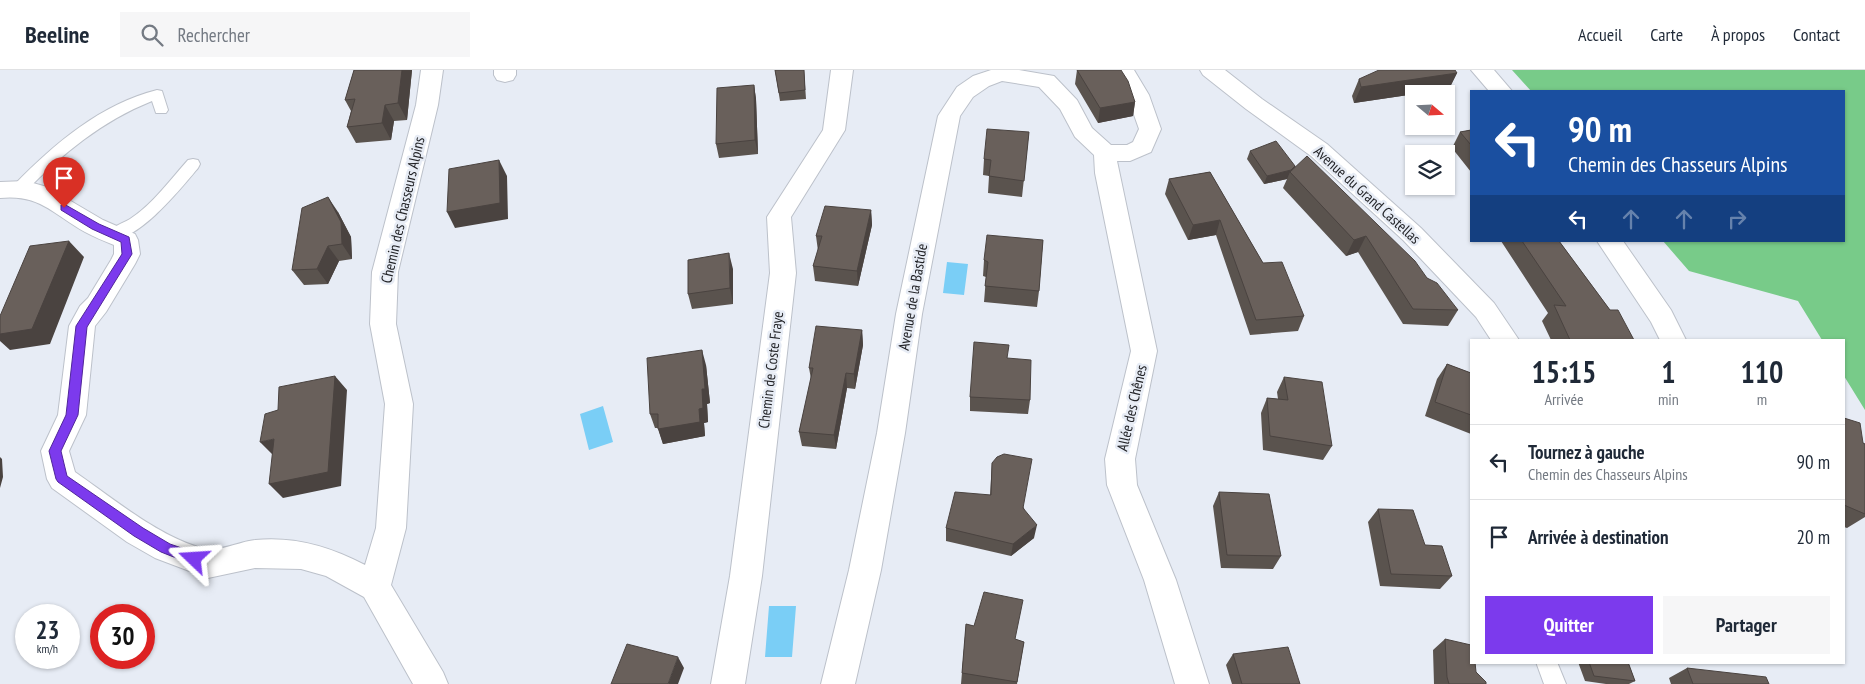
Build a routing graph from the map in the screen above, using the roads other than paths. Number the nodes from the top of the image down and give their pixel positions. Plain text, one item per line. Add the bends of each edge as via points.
1 (432, 70) edge
2 (842, 70) edge
3 (1123, 70) edge
4 (1211, 70) edge
5 (1482, 70) edge
6 (1043, 75) edge
7 (1500, 90) edge
8 (161, 110) dead end
9 (1104, 153) junction
10 (192, 164) dead end
11 (10, 189) edge
12 (115, 234) junction
13 (1611, 242) edge
14 (1505, 339) edge
15 (1672, 339) edge
16 (375, 587) junction
17 (1547, 664) edge
18 (431, 684) edge
19 (728, 684) edge
20 (838, 684) edge
21 (1192, 684) edge
22 (1555, 684) edge

1 - 16 street, Chemin des Chasseurs Alpins via 427,105 385,272 383,324 399,404 391,528
2 - 19 street, Chemin de Coste Fraye via 834,130 779,217 784,273 746,576
3 - 9 street via 1138,96 1150,129 1143,147 1130,153
4 - 14 street, Avenue du Grand Castellas via 1319,150 1412,234 1485,310
5 - 7 street
6 - 9 street, Avenue de la Bastide via 1069,105 1083,132
6 - 20 street, Avenue de la Bastide via 1001,74 980,81 965,92 950,116 908,314 891,433 865,570
8 - 11 lane via 157,94 133,102 51,156
9 - 21 street, Allée des Chênes via 1144,351 1120,458 1122,485 1160,580
10 - 12 lane via 168,193 136,223
11 - 12 street via 40,192 96,227
12 - 16 street via 126,240 127,254 82,326 72,415 55,451 62,479 152,540 208,564 255,554 301,555 333,564
13 - 15 street
16 - 18 street
17 - 22 lane

